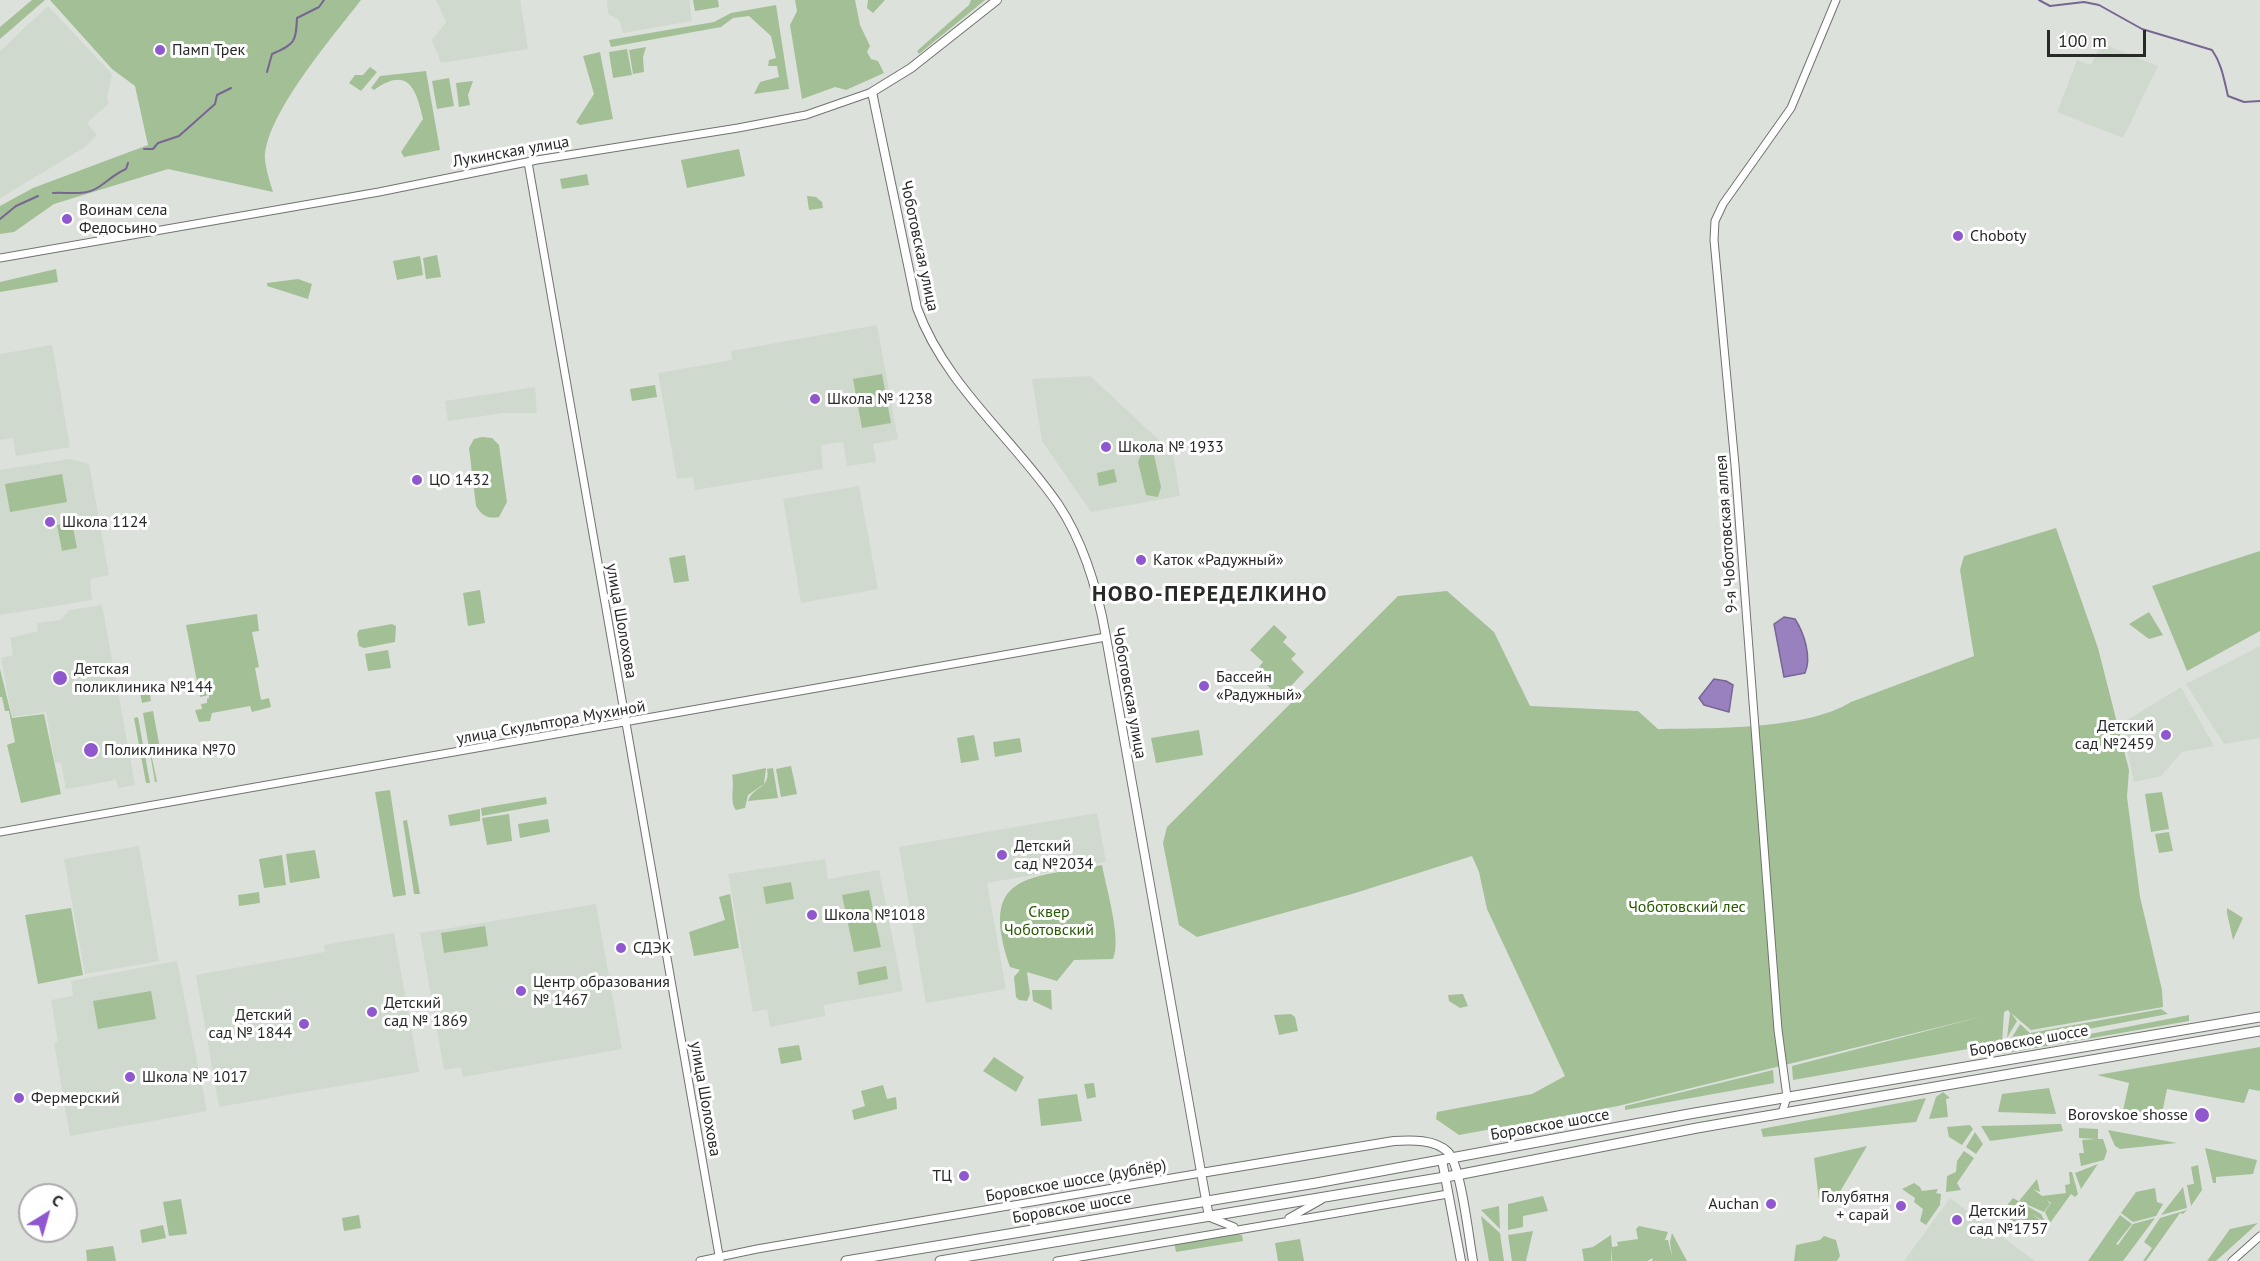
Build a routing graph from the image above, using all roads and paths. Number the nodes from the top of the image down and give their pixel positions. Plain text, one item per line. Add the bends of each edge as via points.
1 (997, 0) edge
2 (1836, 0) edge
3 (872, 92) junction
4 (528, 162) junction
5 (0, 258) edge
6 (1106, 637) junction
7 (624, 723) junction
8 (0, 832) edge
9 (2260, 1017) edge
10 (2260, 1031) edge
11 (1787, 1097) junction
12 (1782, 1113) junction
13 (1452, 1158) junction
14 (1442, 1160) junction
15 (1202, 1173) junction
16 (1458, 1175) junction
17 (1445, 1176) junction
18 (1332, 1194) junction
19 (1448, 1194) junction
20 (1207, 1201) junction
21 (1209, 1216) junction
22 (1284, 1220) junction
23 (1238, 1228) junction
24 (2260, 1236) edge
25 (720, 1259) edge
26 (700, 1261) edge
27 (846, 1261) edge
28 (940, 1261) edge
29 (1057, 1261) edge
30 (1461, 1261) edge
31 (1473, 1261) edge
32 (2232, 1261) edge

1 - 3 main road, Лукинская улица via 911,68
2 - 11 street, 9-я Чоботовская аллея via 1791,108 1723,204 1715,221 1714,240 1777,1019
3 - 4 street, Лукинская улица via 806,115
3 - 6 main road, Чоботовская улица via 917,308 926,333 978,409 1059,506 1089,570
4 - 5 street, Лукинская улица via 369,194
4 - 7 street, улица Шолохова
6 - 7 street, улица Скульптора Мухиной
6 - 15 main road, Чоботовская улица
7 - 8 street, улица Скульптора Мухиной
7 - 25 street, улица Шолохова
9 - 11 main road, Боровское шоссе
10 - 12 main road, Боровское шоссе
11 - 12 street
11 - 13 main road, Боровское шоссе
12 - 16 main road, Боровское шоссе
13 - 14 main road, Боровское шоссе
13 - 15 main road, Боровское шоссе (дублёр) via 1438,1145 1401,1140
13 - 16 main road
14 - 17 main road
14 - 20 main road, Боровское шоссе
15 - 20 main road, Чоботовская улица
15 - 25 street, Боровское шоссе (дублёр)
16 - 17 main road, Боровское шоссе
16 - 31 main road
17 - 18 main road, Боровское шоссе
17 - 19 main road
18 - 21 main road, Боровское шоссе
18 - 22 street
19 - 22 street
19 - 30 main road
20 - 21 main road, Чоботовская улица
20 - 27 main road, Боровское шоссе
21 - 23 street
21 - 28 main road, Боровское шоссе
22 - 23 street
23 - 29 street
24 - 32 street
25 - 26 street, Боровское шоссе (дублёр)

